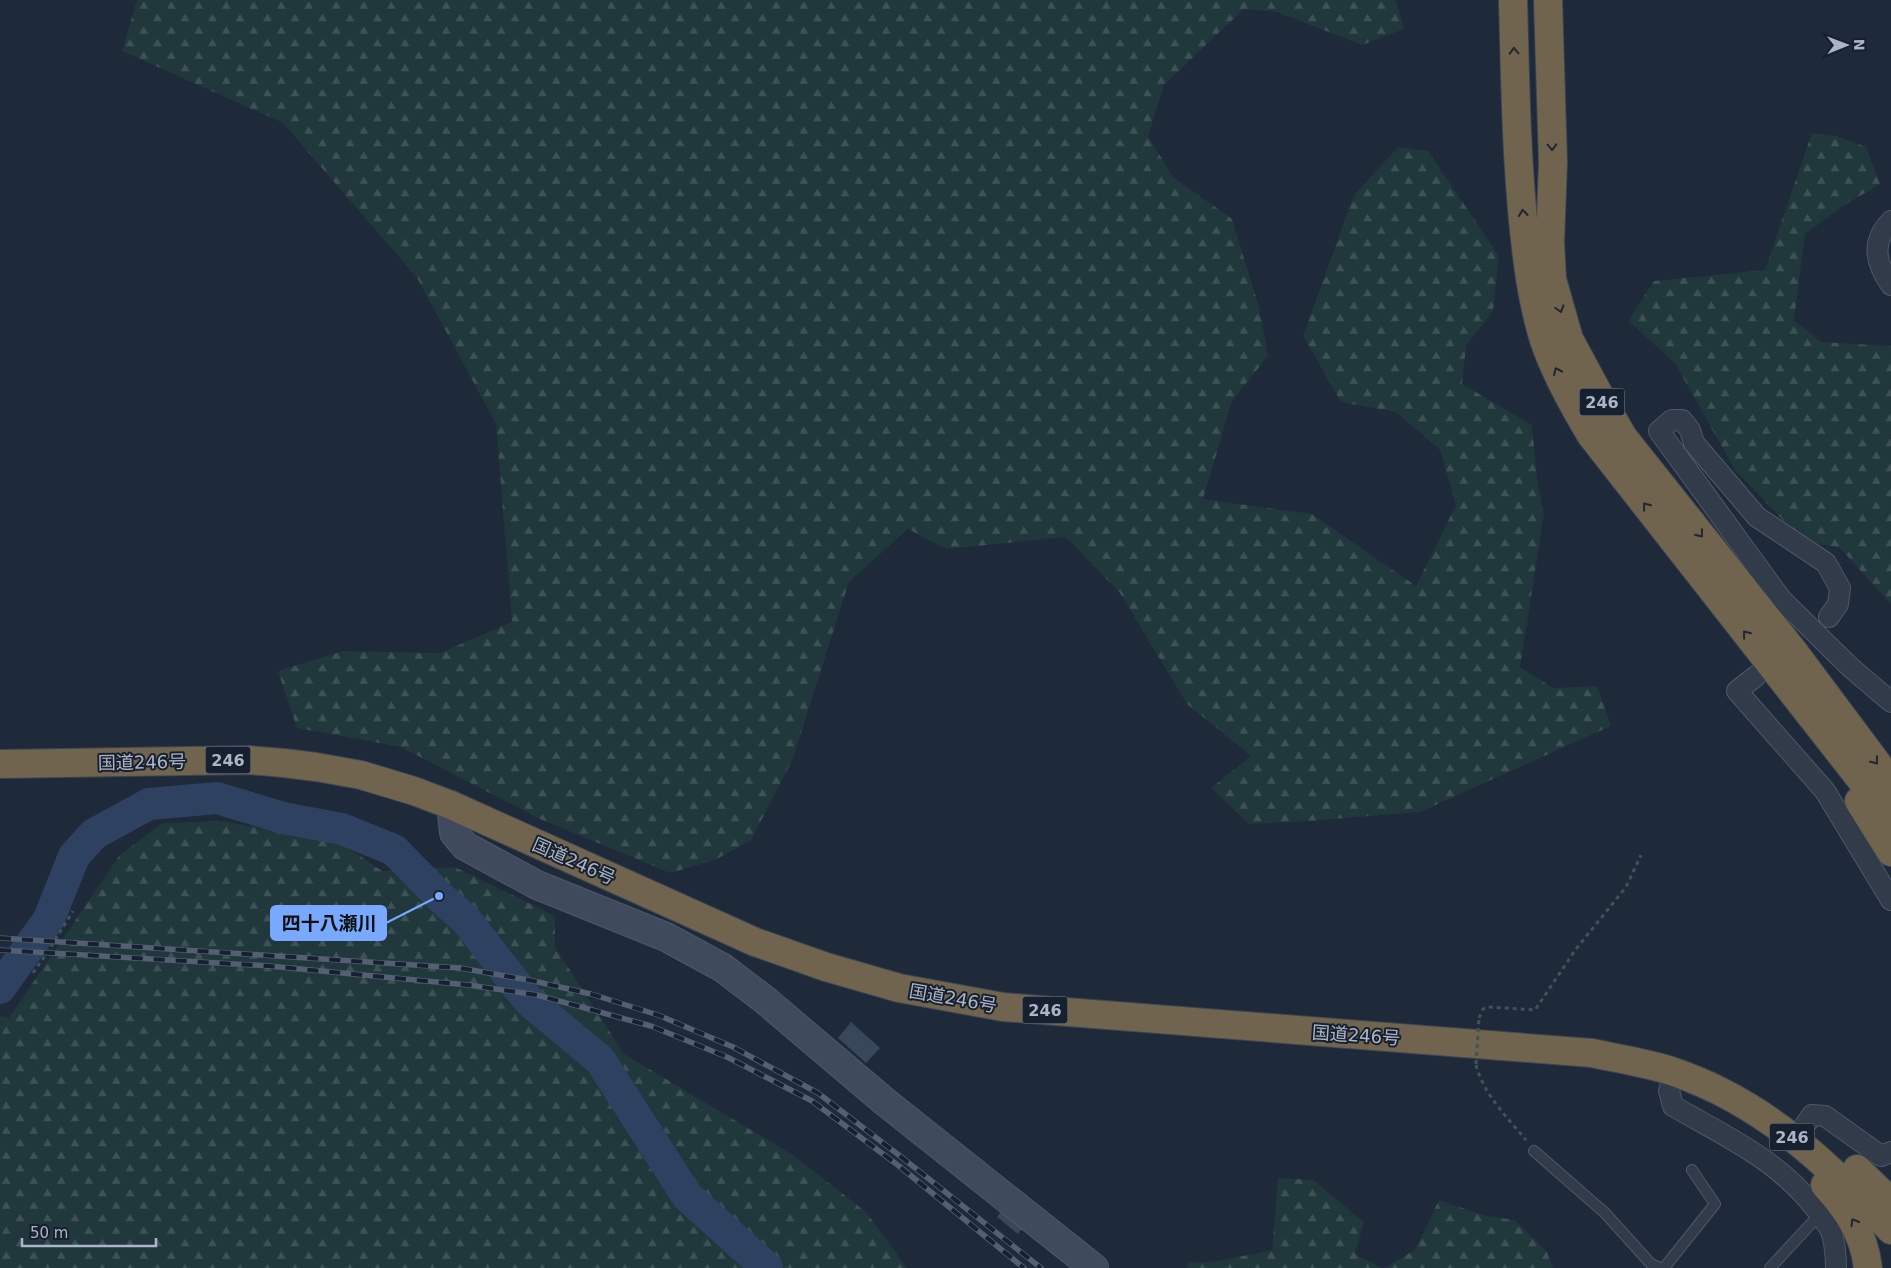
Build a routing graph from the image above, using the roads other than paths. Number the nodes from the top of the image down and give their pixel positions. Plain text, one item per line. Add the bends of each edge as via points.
1 (1513, 0) edge
2 (1548, 0) edge
3 (1891, 221) edge
4 (1891, 285) edge
5 (1828, 617) dead end
6 (1794, 652) junction
7 (1766, 674) junction
8 (1891, 702) edge
9 (1891, 749) edge
10 (0, 764) edge
11 (1891, 782) edge
12 (451, 805) junction
13 (1891, 818) edge
14 (1891, 852) edge
15 (1891, 900) edge
16 (1674, 1072) junction
17 (1730, 1096) junction
18 (1772, 1121) junction
19 (1803, 1128) junction
20 (1534, 1151) road end
21 (1891, 1152) edge
22 (1692, 1170) dead end
23 (1891, 1202) edge
24 (1820, 1214) junction
25 (1891, 1230) edge
26 (1656, 1267) edge
27 (1094, 1268) edge
28 (1770, 1268) edge
29 (1836, 1268) edge
30 (1868, 1268) edge

7 -> 1 highway via 1591,435 1575,409 1545,342 1532,298 1518,164
2 -> 6 highway, 246 via 1553,162 1552,279 1569,339 1623,437
3 - 4 street via 1877,242 1877,258
5 - 8 street via 1838,604 1840,588 1826,563 1757,517 1694,443 1682,420 1672,420 1659,431 1781,599
6 - 9 highway
6 -> 11 highway
7 - 13 highway
7 - 14 highway
7 - 15 street via 1737,691 1825,791
10 - 12 highway, 国道246号 / 246 via 248,760 284,763 361,776
12 - 16 highway, 国道246号 / 246 via 755,942 899,988 1012,1007 1592,1053
12 - 27 street via 454,833 465,846 536,885 666,937 723,968
16 - 17 highway, 国道246号 / 246
16 - 24 street via 1669,1091 1673,1106 1778,1169
17 - 18 highway, 国道246号 / 246
30 -> 17 highway via 1855,1222 1840,1202 1782,1142
18 - 19 highway
18 - 25 highway, 国道246号 / 246 via 1852,1189
19 - 21 street via 1812,1114 1825,1116 1882,1156
19 - 23 highway via 1854,1166
20 - 26 lane via 1605,1213
22 - 26 lane via 1715,1204
24 - 28 lane
24 - 29 street via 1831,1232

